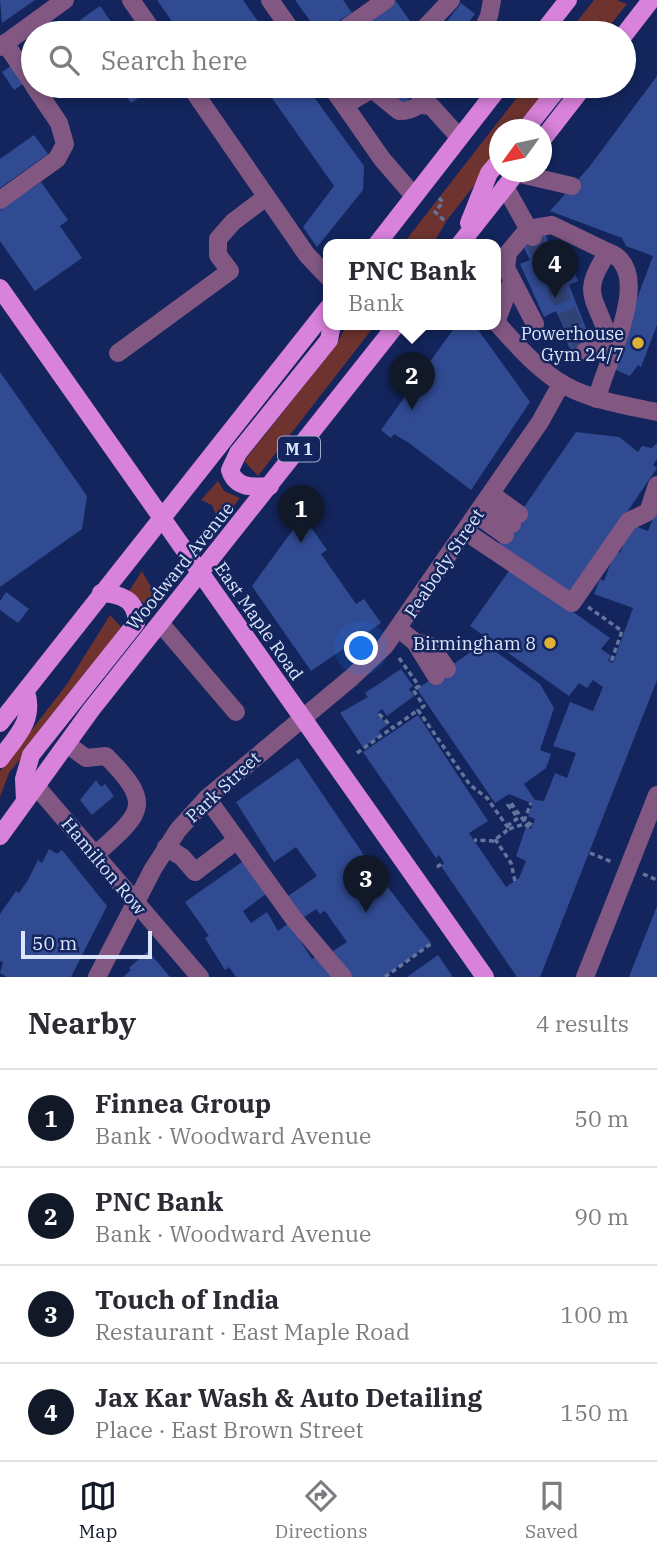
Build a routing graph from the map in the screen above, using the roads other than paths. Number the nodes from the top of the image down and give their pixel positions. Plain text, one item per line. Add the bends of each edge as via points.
1 (65, 0) edge
2 (131, 0) edge
3 (270, 0) edge
4 (386, 0) edge
5 (451, 0) edge
6 (492, 0) edge
7 (651, 0) edge
8 (564, 2) edge
9 (36, 21) edge
10 (146, 21) edge
11 (285, 21) edge
12 (356, 21) edge
13 (431, 21) edge
14 (487, 21) edge
15 (551, 21) edge
16 (635, 21) edge
17 (21, 32) edge
18 (3, 45) edge
19 (21, 68) edge
20 (43, 98) edge
21 (198, 98) edge
22 (340, 98) edge
23 (356, 98) edge
24 (385, 98) edge
25 (426, 98) edge
26 (490, 98) edge
27 (550, 98) edge
28 (574, 98) edge
29 (345, 105) junction
30 (422, 105) junction
31 (534, 119) edge
32 (552, 126) edge
33 (459, 137) junction
34 (489, 173) edge
35 (509, 182) edge
36 (515, 182) edge
37 (546, 182) edge
38 (572, 186) dead end
39 (414, 196) junction
40 (266, 197) junction
41 (0, 200) edge
42 (530, 233) junction
43 (381, 239) edge
44 (463, 239) edge
45 (464, 239) edge
46 (608, 253) junction
47 (323, 272) edge
48 (512, 281) junction
49 (0, 288) edge
50 (501, 309) edge
51 (323, 313) edge
52 (535, 324) dead end
53 (501, 327) edge
54 (331, 330) edge
55 (392, 330) edge
56 (584, 351) dead end
57 (118, 354) dead end
58 (560, 386) junction
59 (597, 399) junction
60 (657, 412) edge
61 (657, 485) edge
62 (270, 486) junction
63 (484, 505) junction
64 (161, 517) junction
65 (466, 532) junction
66 (201, 574) junction
67 (101, 593) junction
68 (161, 624) junction
69 (399, 629) junction
70 (442, 673) dead end
71 (26, 692) junction
72 (236, 712) dead end
73 (302, 718) junction
74 (0, 723) edge
75 (66, 744) junction
76 (0, 759) edge
77 (31, 793) junction
78 (657, 795) edge
79 (207, 798) junction
80 (0, 836) edge
81 (237, 840) junction
82 (166, 847) junction
83 (95, 855) junction
84 (136, 902) junction
85 (97, 977) edge
86 (200, 977) edge
87 (344, 977) edge
88 (485, 977) edge
89 (585, 977) edge

1 - 9 street
2 - 10 street
3 - 11 street
4 - 12 street
5 - 13 street
6 - 14 street
7 - 16 main road
8 - 15 main road
17 - 18 street
18 - 19 street
20 - 41 street via 59,123 65,144 57,159
21 - 40 street
22 - 29 street
23 - 29 street
24 - 30 street via 399,111
25 - 30 street
26 - 33 main road
27 - 31 main road
28 - 32 main road
29 - 39 street
30 - 33 street via 432,106
33 - 39 main road
34 - 44 main road
35 - 45 main road
36 - 42 street
37 - 38 street
39 - 43 main road
40 - 47 street
40 - 57 street via 218,239 218,255 230,271
42 - 46 street via 552,225
42 - 48 street via 508,253 506,268
46 - 56 street via 593,274 590,291 609,340 597,352
46 - 59 street via 621,257 634,285
48 - 50 street
48 - 52 street
49 - 64 main road, East Maple Road
51 - 64 main road
53 - 58 street
54 - 62 main road via 329,340 238,453 230,470 240,484
55 - 62 main road, Woodward Avenue / M 1
58 - 59 street
58 - 63 street, Peabody Street
59 - 60 street
61 - 65 street via 648,513 629,521 572,603
62 - 66 main road, Woodward Avenue / M 1
63 - 63 street via 512,524
63 - 65 street, Peabody Street
64 - 66 main road, East Maple Road
64 - 67 main road
65 - 69 street, Peabody Street
66 - 68 main road, Woodward Avenue / M 1
66 - 73 main road, East Maple Road
67 - 71 main road
67 - 77 main road via 129,601 135,608 136,623 31,755 24,779
68 - 72 street
68 - 75 main road, Woodward Avenue / M 1
69 - 70 street
69 - 73 street, Peabody Street via 351,678
71 - 74 main road
71 - 76 main road via 28,721
73 - 79 street, Park Street
73 - 88 main road, East Maple Road
75 - 77 main road, Woodward Avenue / M 1
75 - 83 street via 86,758 106,756 131,782 138,798 129,824
77 - 80 main road, Woodward Avenue / M 1
77 - 83 street, Hamilton Row
78 - 89 street
79 - 81 street
79 - 82 street, Park Street
81 - 82 street via 195,872
81 - 87 street via 294,919
82 - 84 street, Park Street
83 - 84 street, Hamilton Row
84 - 85 street, Park Street
84 - 86 street, Hamilton Row

